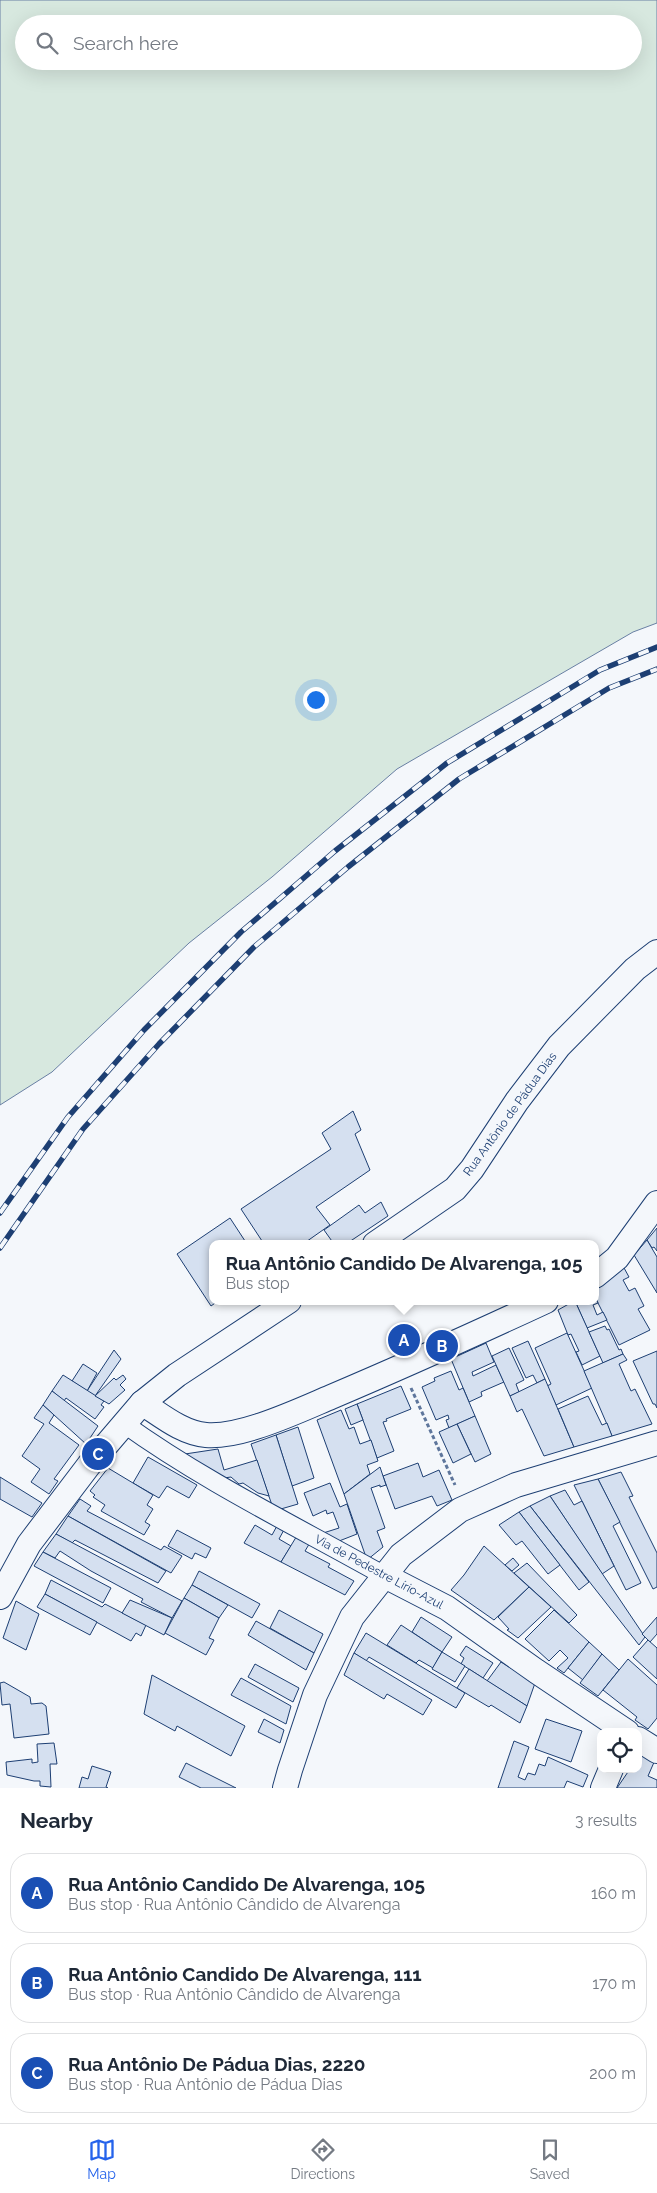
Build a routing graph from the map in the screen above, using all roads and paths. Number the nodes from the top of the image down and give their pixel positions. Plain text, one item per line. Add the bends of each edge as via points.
1 (657, 952) edge
2 (657, 1203) edge
3 (381, 1240) edge
4 (599, 1273) edge
5 (283, 1305) edge
6 (537, 1305) edge
7 (401, 1367) junction
8 (142, 1403) junction
9 (123, 1423) junction
10 (657, 1443) edge
11 (465, 1508) junction
12 (384, 1575) junction
13 (0, 1597) edge
14 (621, 1728) edge
15 (642, 1742) edge
16 (657, 1751) edge
17 (609, 1773) edge
18 (286, 1788) edge
19 (602, 1788) edge

1 - 3 street, Rua Antônio de Pádua Dias via 635,968 559,1046 455,1189
2 - 4 street via 617,1258
5 - 8 street via 177,1375
6 - 7 street
7 - 8 street via 293,1413 225,1435 204,1435 185,1429
7 - 11 path
8 - 9 street
9 - 12 street, Via de Pedestre Lírio-Azul via 148,1442 276,1518
9 - 13 street via 30,1544
10 - 11 street via 516,1485
11 - 12 street via 401,1555
12 - 14 street, Via de Pedestre Lírio-Azul via 447,1608
12 - 18 street via 352,1616 323,1678
15 - 16 street
17 - 19 street

